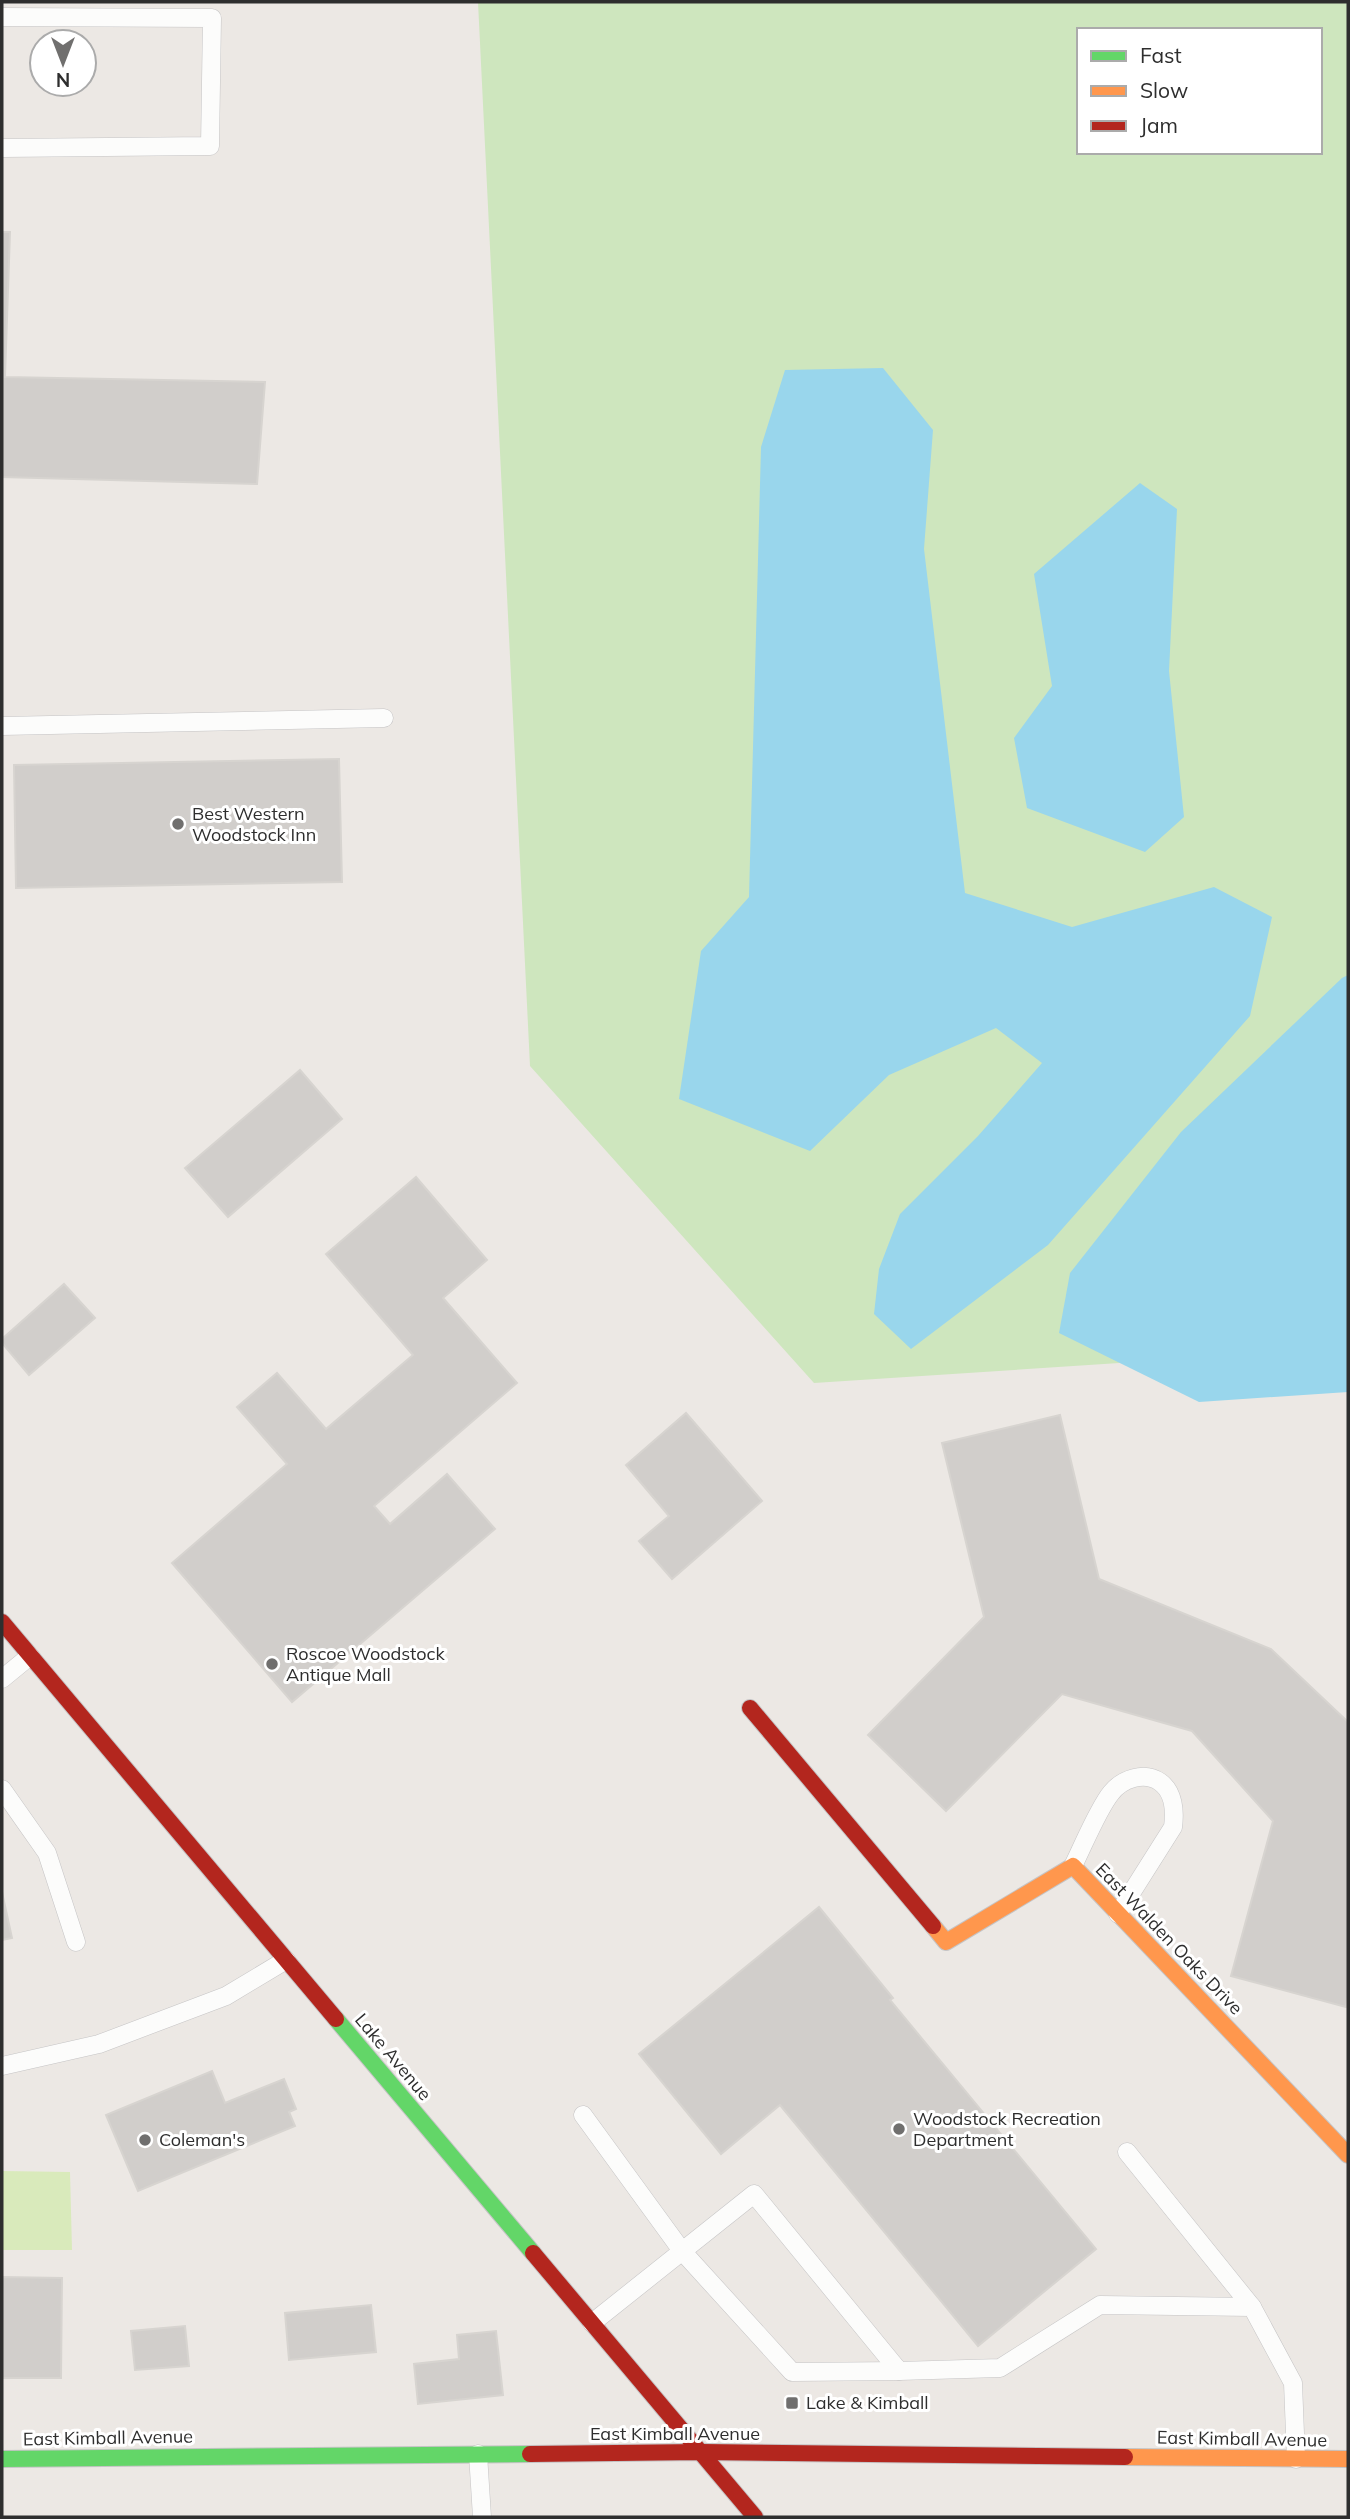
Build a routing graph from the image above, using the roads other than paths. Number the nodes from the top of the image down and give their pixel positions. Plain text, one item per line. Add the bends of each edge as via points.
1 (2, 17) edge
2 (2, 148) edge
3 (384, 718) dead end
4 (2, 726) edge
5 (2, 1622) edge
6 (30, 1656) junction
7 (2, 1679) edge
8 (750, 1708) dead end
9 (2, 1789) edge
10 (1073, 1866) junction
11 (1118, 1914) junction
12 (76, 1942) dead end
13 (286, 1960) junction
14 (2, 2066) edge
15 (583, 2115) dead end
16 (1127, 2152) dead end
17 (1348, 2155) edge
18 (682, 2252) junction
19 (1252, 2307) junction
20 (592, 2323) junction
21 (899, 2371) junction
22 (701, 2452) junction
23 (478, 2454) junction
24 (2, 2459) edge
25 (1296, 2459) junction
26 (1348, 2459) edge
27 (482, 2517) edge
28 (755, 2517) edge

1 - 2 lane via 212,18 210,146
3 - 4 lane
5 - 6 street, Lake Avenue
6 - 7 lane
6 - 13 street, Lake Avenue
8 - 10 street, East Walden Oaks Drive via 946,1942
9 - 12 lane via 47,1853
10 - 11 street, East Walden Oaks Drive
10 - 11 lane via 1111,1793 1125,1781 1145,1776 1161,1782 1175,1811 1173,1827
11 - 17 street, East Walden Oaks Drive
13 - 14 lane via 226,1996 100,2044
13 - 20 street, Lake Avenue
15 - 18 lane
16 - 19 lane
18 - 20 lane
18 - 21 lane via 792,2372
18 - 21 lane via 754,2194
19 - 21 lane via 1100,2305 1000,2368
19 - 25 lane via 1293,2383
20 - 22 street, Lake Avenue
22 - 23 street, East Kimball Avenue
22 - 25 street, East Kimball Avenue
22 - 28 street, Lake Avenue
23 - 24 street, East Kimball Avenue
23 - 27 lane
25 - 26 street, East Kimball Avenue

